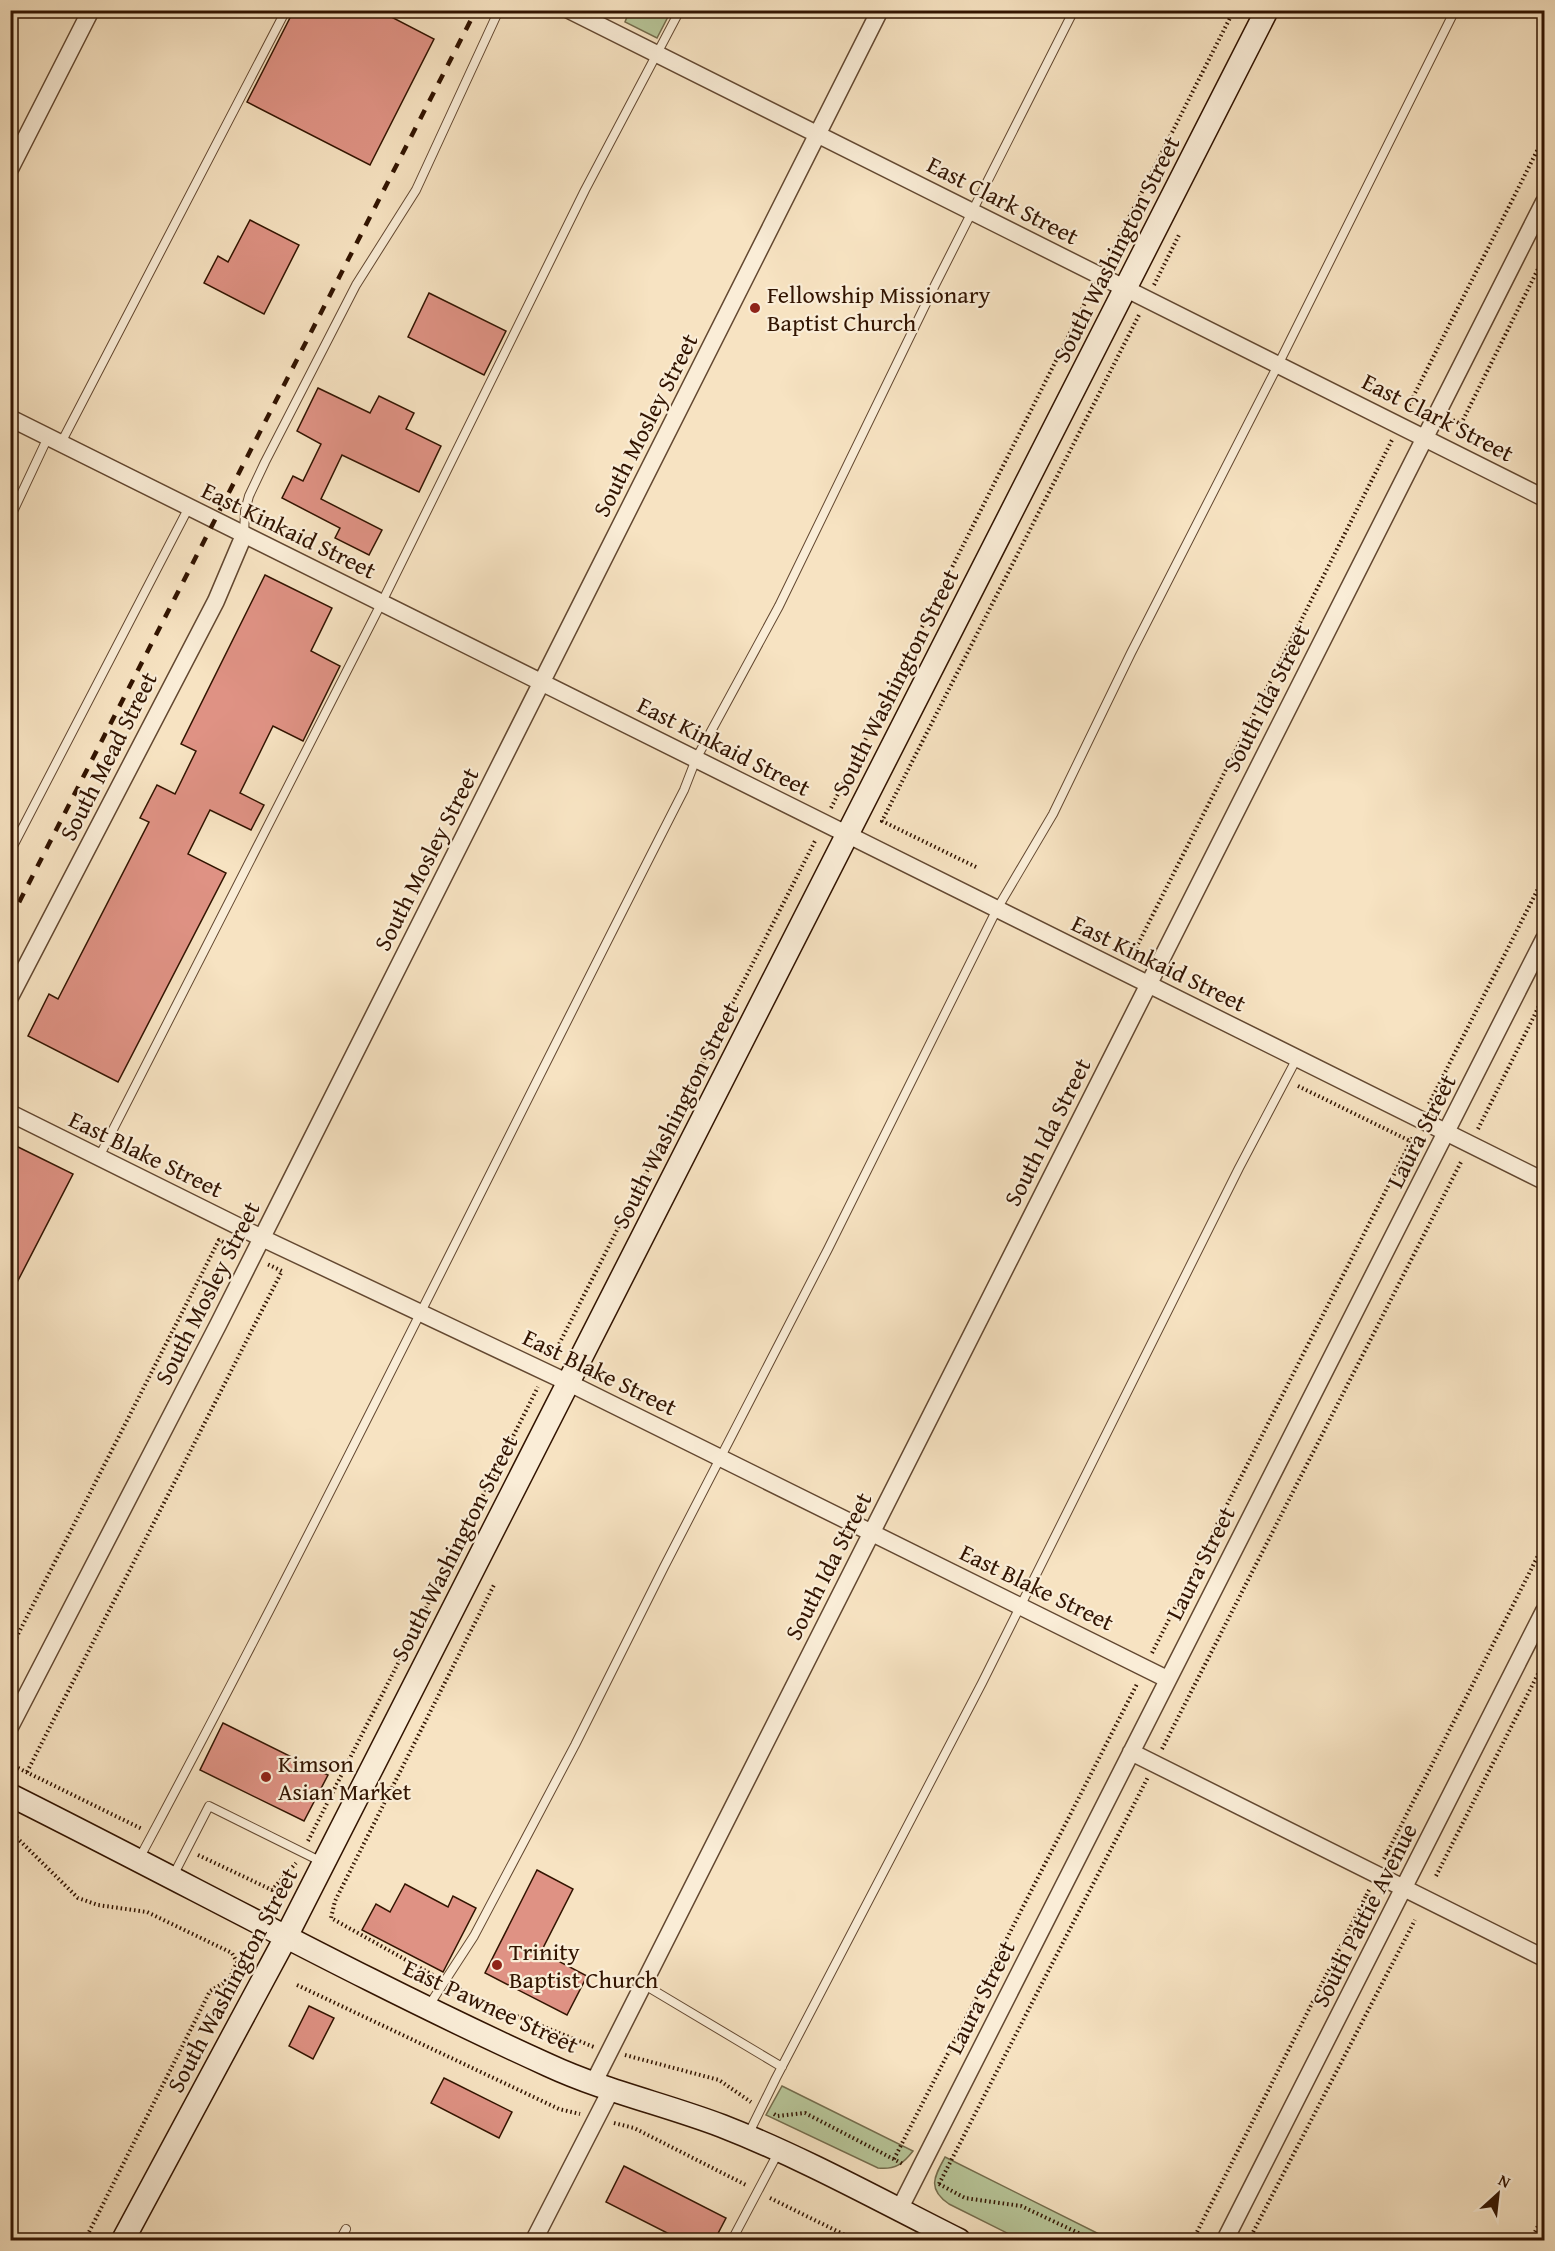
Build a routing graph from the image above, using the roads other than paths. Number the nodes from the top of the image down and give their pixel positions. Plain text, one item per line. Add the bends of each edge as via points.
1 (91, 10) edge
2 (286, 10) edge
3 (499, 10) edge
4 (569, 10) edge
5 (680, 10) edge
6 (880, 10) edge
7 (1074, 10) edge
8 (1267, 10) edge
9 (1455, 10) edge
10 (657, 55) junction
11 (817, 135) junction
12 (10, 169) edge
13 (1545, 202) edge
14 (972, 212) junction
15 (1126, 288) junction
16 (1278, 365) junction
17 (10, 418) edge
18 (1425, 438) junction
19 (55, 440) junction
20 (1545, 498) edge
21 (189, 507) junction
22 (10, 518) edge
23 (244, 535) junction
24 (382, 602) junction
25 (542, 682) junction
26 (696, 759) junction
27 (848, 835) junction
28 (10, 852) edge
29 (996, 909) junction
30 (1545, 939) edge
31 (1149, 985) junction
32 (10, 998) edge
33 (1297, 1058) junction
34 (10, 1113) edge
35 (1448, 1133) junction
36 (99, 1157) junction
37 (1545, 1181) edge
38 (262, 1238) junction
39 (421, 1313) junction
40 (569, 1383) junction
41 (722, 1458) junction
42 (872, 1532) junction
43 (1019, 1605) junction
44 (1545, 1611) edge
45 (1167, 1679) junction
46 (10, 1727) edge
47 (1131, 1752) junction
48 (10, 1795) edge
49 (139, 1859) junction
50 (324, 1863) junction
51 (172, 1877) junction
52 (1404, 1888) junction
53 (286, 1937) junction
54 (1545, 1958) edge
55 (643, 1984) junction
56 (428, 2007) junction
57 (782, 2067) junction
58 (602, 2087) junction
59 (747, 2137) junction
60 (779, 2151) junction
61 (899, 2210) junction
62 (346, 2229) dead end
63 (929, 2234) edge
64 (123, 2241) edge
65 (340, 2241) edge
66 (534, 2241) edge
67 (732, 2241) edge
68 (959, 2241) edge
69 (1225, 2241) edge

1 - 12 street
2 - 19 lane
3 - 23 lane via 416,190 356,285 265,462 249,496
4 - 10 street, East Clark Street
5 - 10 lane
6 - 11 street, South Mosley Street
7 - 14 lane
8 - 15 street, South Washington Street
9 - 16 lane
10 - 11 street, East Clark Street
10 - 24 lane via 580,200
11 - 14 street, East Clark Street
11 - 25 street, South Mosley Street
13 - 18 street, South Ida Street
14 - 15 street, East Clark Street
14 - 26 lane via 779,606
15 - 16 street, East Clark Street
15 - 27 street, South Washington Street
16 - 18 street, East Clark Street
16 - 29 lane via 1053,814
17 - 19 street, East Kinkaid Street
18 - 20 street, East Clark Street
18 - 31 street, South Ida Street
19 - 21 street, East Kinkaid Street
19 - 22 lane
21 - 23 street, East Kinkaid Street
21 - 28 lane
23 - 24 street, East Kinkaid Street
23 - 32 street, South Mead Street via 216,601
24 - 25 street, East Kinkaid Street
24 - 36 lane
25 - 26 street, East Kinkaid Street
25 - 38 street, South Mosley Street
26 - 27 street, East Kinkaid Street
26 - 39 lane via 684,790
27 - 29 street, East Kinkaid Street
27 - 40 street, South Washington Street
29 - 31 street, East Kinkaid Street
29 - 41 lane
30 - 35 street, Laura Street
31 - 33 street, East Kinkaid Street
31 - 42 street, South Ida Street
33 - 35 street, East Kinkaid Street
33 - 43 lane
34 - 36 street, East Blake Street
35 - 37 street, East Kinkaid Street
35 - 45 street, Laura Street
36 - 38 street, East Blake Street
38 - 39 street, East Blake Street
38 - 46 street, South Mosley Street
39 - 40 street, East Blake Street
39 - 49 lane via 315,1525
40 - 41 street, East Blake Street
40 - 50 street, South Washington Street
41 - 42 street, East Blake Street
41 - 56 lane via 474,1936
42 - 43 street, East Blake Street
42 - 55 street, South Ida Street
43 - 45 street, East Blake Street
43 - 57 lane
44 - 52 street, South Pattie Avenue
45 - 47 street, Laura Street
47 - 52 street
47 - 61 street, Laura Street
48 - 49 street, East Pawnee Street
49 - 51 street, East Pawnee Street
50 - 51 lane via 209,1806
50 - 53 street, South Washington Street
51 - 53 street, East Pawnee Street
52 - 54 street
52 - 69 street, South Pattie Avenue
53 - 56 street, East Pawnee Street
53 - 64 street, South Washington Street
55 - 57 lane
55 - 58 street, South Ida Street via 610,2051
56 - 58 street, East Pawnee Street via 549,2066
57 - 59 lane
58 - 59 street, East Pawnee Street
58 - 66 street, South Ida Street via 596,2118
59 - 60 street, East Pawnee Street
60 - 61 street, East Pawnee Street
60 - 67 lane
61 - 63 street, East Pawnee Street
62 - 65 lane
63 - 68 street, East Pawnee Street

